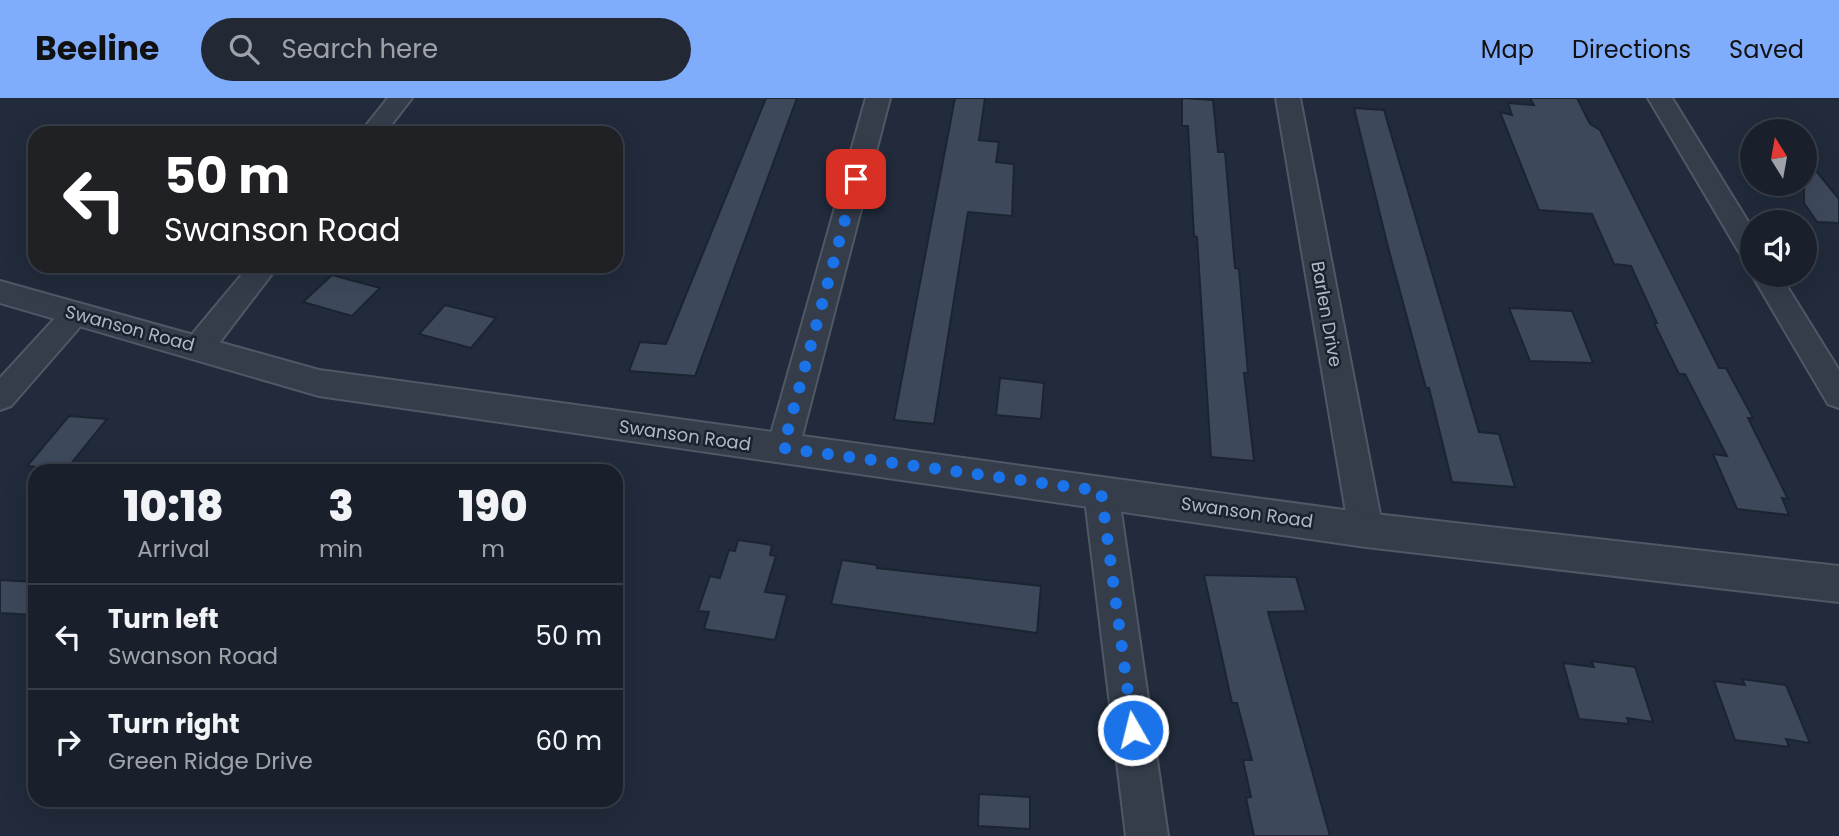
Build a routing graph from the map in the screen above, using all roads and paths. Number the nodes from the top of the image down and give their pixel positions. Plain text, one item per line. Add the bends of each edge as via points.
1 (400, 98) edge
2 (878, 98) edge
3 (1288, 98) edge
4 (1660, 98) edge
5 (378, 126) edge
6 (1740, 231) edge
7 (258, 273) edge
8 (1773, 287) edge
9 (0, 292) edge
10 (76, 313) junction
11 (199, 347) junction
12 (1839, 396) edge
13 (0, 398) edge
14 (783, 448) junction
15 (1101, 491) junction
16 (1366, 530) junction
17 (1839, 584) edge
18 (1147, 836) edge

1 - 5 street
2 - 14 street
3 - 16 street, Barlen Drive
4 - 6 street
7 - 11 street
8 - 12 street
9 - 10 street, Swanson Road
10 - 11 street, Swanson Road
10 - 13 street
11 - 14 street, Swanson Road via 319,383
14 - 15 street, Swanson Road
15 - 16 street, Swanson Road
15 - 18 street
16 - 17 street, Swanson Road

